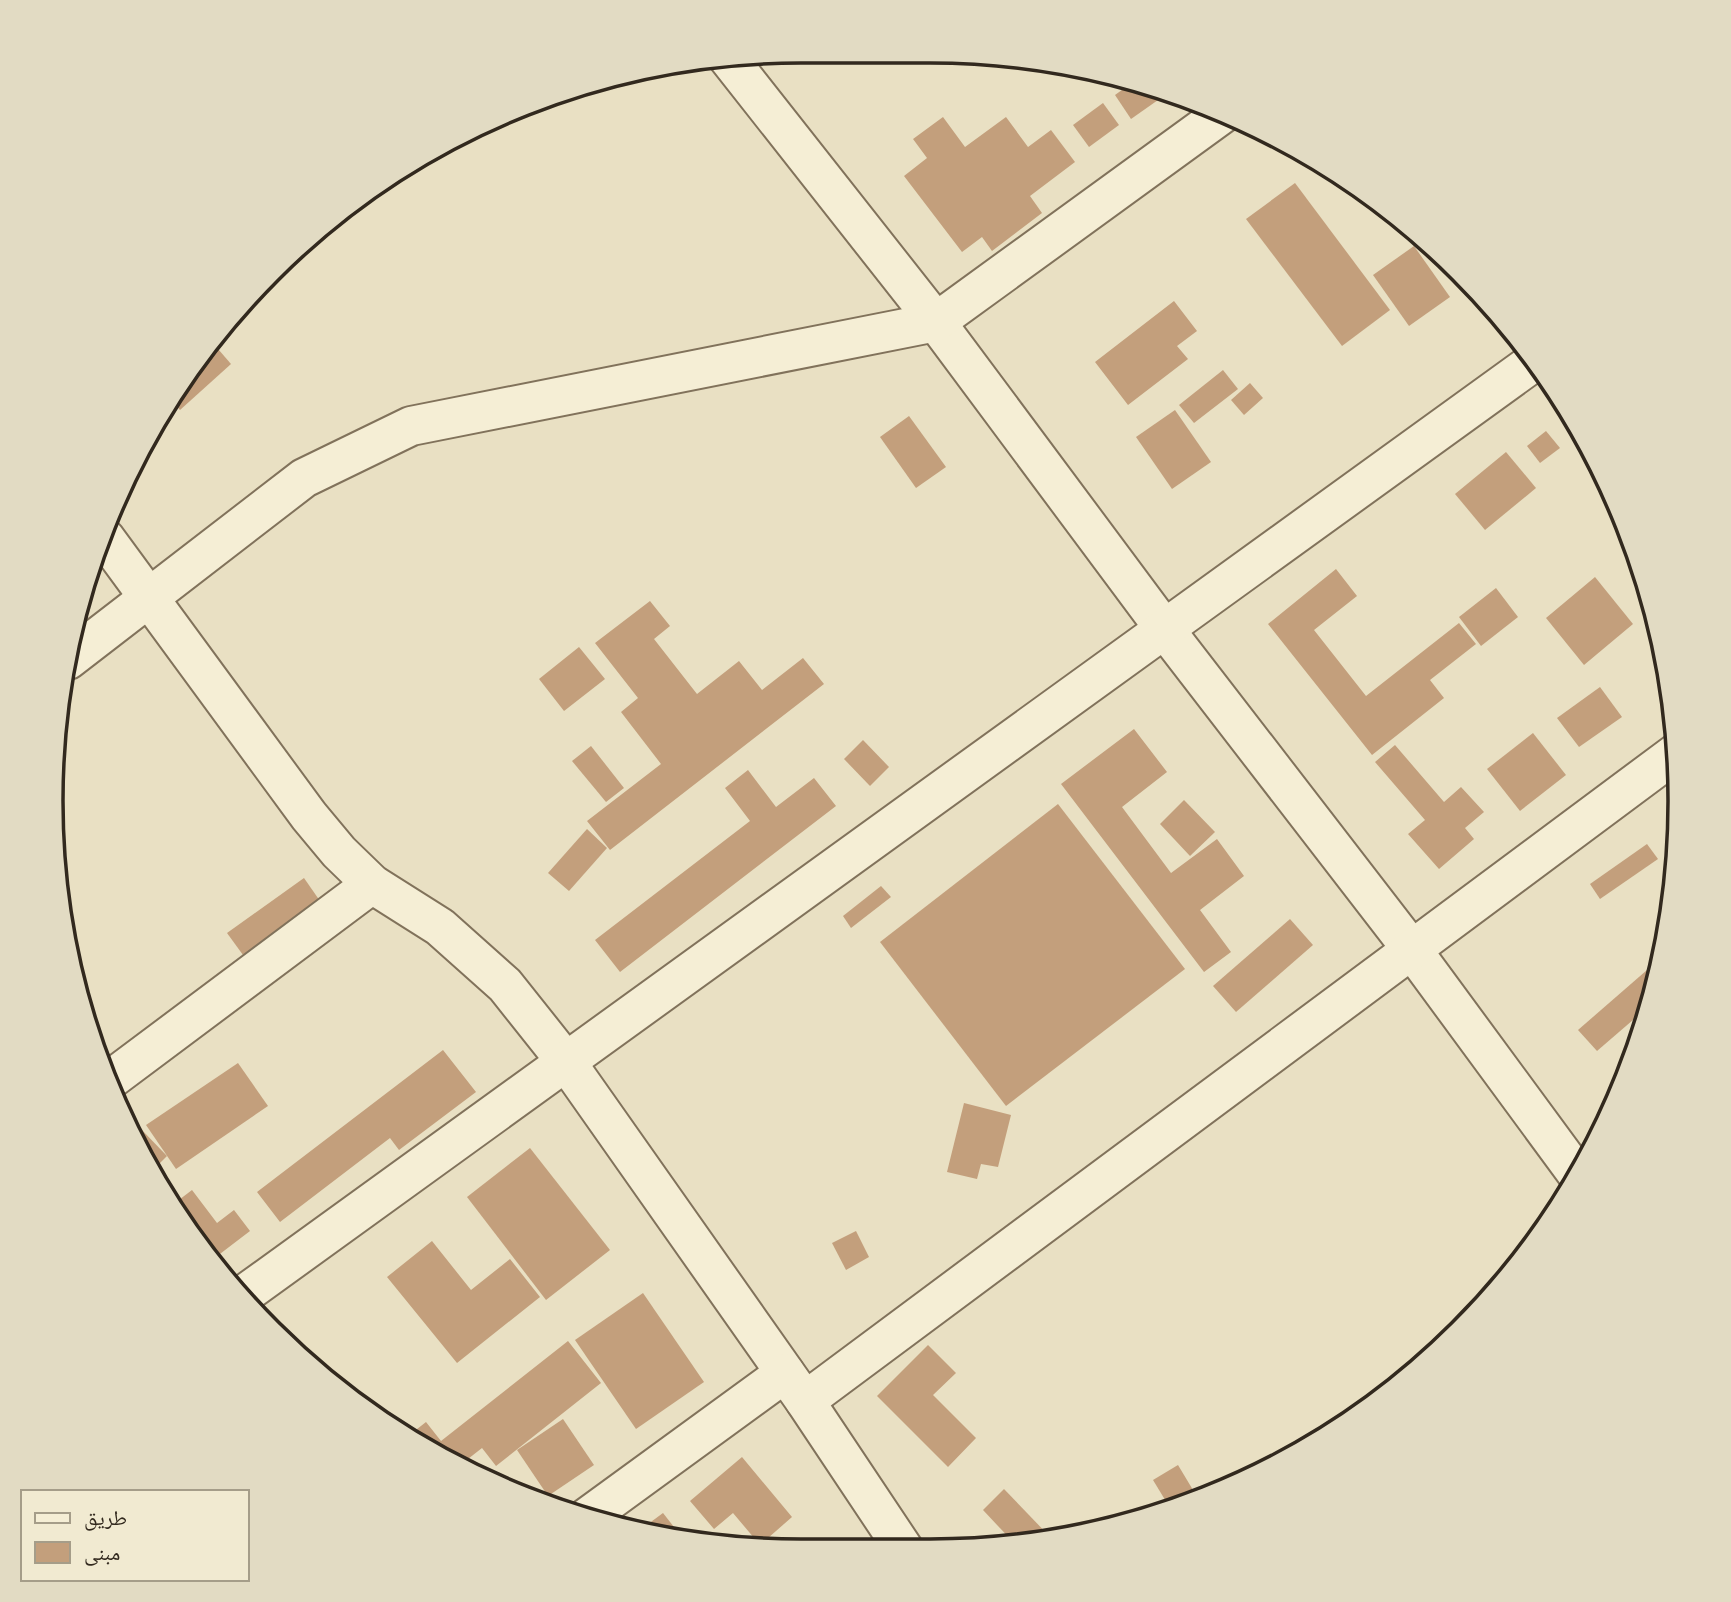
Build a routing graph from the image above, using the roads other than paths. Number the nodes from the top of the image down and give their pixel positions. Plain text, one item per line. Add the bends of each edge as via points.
1 (735, 67) edge
2 (1214, 120) edge
3 (936, 322) junction
4 (1526, 367) edge
5 (109, 544) edge
6 (149, 599) junction
7 (1163, 627) junction
8 (78, 652) edge
9 (1666, 760) edge
10 (372, 884) junction
11 (1412, 951) junction
12 (567, 1063) junction
13 (116, 1075) edge
14 (1571, 1166) edge
15 (249, 1291) edge
16 (795, 1387) junction
17 (598, 1510) edge
18 (898, 1539) edge

1 - 3 street
2 - 3 street
3 - 6 street via 411,426 304,478
3 - 7 street
4 - 7 street
5 - 6 street
6 - 8 street
6 - 10 street via 309,816
7 - 11 street
7 - 12 street
9 - 11 street
10 - 12 street via 440,926 505,985
10 - 13 street
11 - 14 street
11 - 16 street
12 - 15 street
12 - 16 street
16 - 17 street
16 - 18 street

